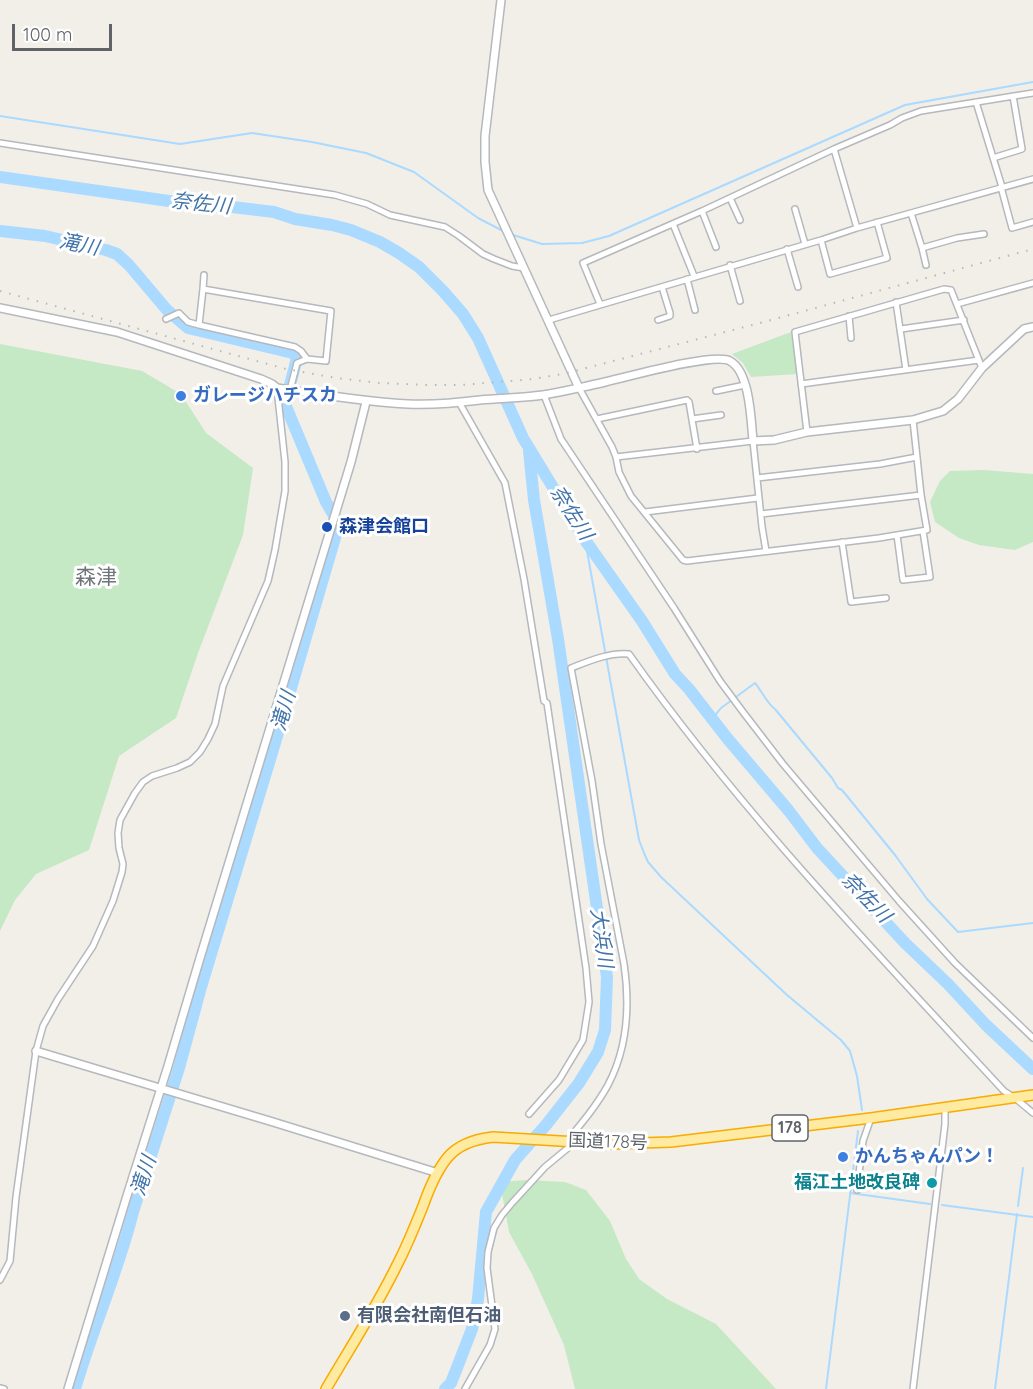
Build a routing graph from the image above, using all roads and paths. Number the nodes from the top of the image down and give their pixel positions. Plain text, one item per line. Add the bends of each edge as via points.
1 (501, 0) edge
2 (1033, 93) edge
3 (1013, 96) junction
4 (976, 102) junction
5 (0, 143) edge
6 (834, 149) junction
7 (993, 158) junction
8 (1033, 178) edge
9 (1001, 187) junction
10 (730, 198) junction
11 (795, 209) dead end
12 (702, 211) junction
13 (911, 213) junction
14 (740, 220) dead end
15 (877, 222) junction
16 (1033, 222) edge
17 (673, 224) junction
18 (857, 228) junction
19 (984, 234) dead end
20 (820, 240) junction
21 (805, 244) junction
22 (716, 247) dead end
23 (922, 248) junction
24 (787, 249) junction
25 (730, 265) junction
26 (926, 265) dead end
27 (524, 268) junction
28 (204, 274) dead end
29 (694, 276) junction
30 (687, 279) junction
31 (1033, 283) edge
32 (662, 287) junction
33 (798, 287) dead end
34 (203, 288) junction
35 (740, 302) dead end
36 (896, 302) junction
37 (600, 304) junction
38 (957, 304) junction
39 (0, 308) edge
40 (696, 310) dead end
41 (849, 316) junction
42 (166, 319) dead end
43 (549, 320) junction
44 (658, 320) dead end
45 (964, 321) junction
46 (199, 326) junction
47 (1033, 327) edge
48 (901, 329) junction
49 (851, 338) dead end
50 (307, 359) junction
51 (981, 364) junction
52 (906, 370) junction
53 (801, 384) junction
54 (745, 385) junction
55 (277, 388) junction
56 (579, 388) junction
57 (290, 390) junction
58 (716, 391) dead end
59 (544, 395) junction
60 (366, 402) junction
61 (460, 404) junction
62 (721, 415) dead end
63 (597, 419) junction
64 (692, 419) junction
65 (913, 420) junction
66 (807, 432) junction
67 (753, 441) junction
68 (697, 449) junction
69 (616, 457) junction
70 (917, 458) junction
71 (757, 478) junction
72 (921, 495) junction
73 (758, 498) junction
74 (645, 512) junction
75 (761, 514) junction
76 (923, 531) junction
77 (897, 535) junction
78 (842, 542) junction
79 (766, 552) junction
80 (886, 598) dead end
81 (1033, 1038) edge
82 (36, 1051) junction
83 (161, 1089) junction
84 (1033, 1095) edge
85 (1019, 1097) junction
86 (945, 1107) junction
87 (1033, 1113) edge
88 (529, 1114) dead end
89 (871, 1118) junction
90 (571, 1141) junction
91 (438, 1173) junction
92 (857, 1190) dead end
93 (0, 1280) edge
94 (68, 1389) edge
95 (326, 1389) edge
96 (465, 1389) edge
97 (913, 1389) edge

1 - 27 street via 485,162 488,190
2 - 3 street
3 - 4 street
3 - 7 street via 1022,149
4 - 6 street via 921,111
4 - 7 street
5 - 27 street via 335,195 390,215 445,227 494,260
6 - 10 street
6 - 18 street
7 - 9 street
8 - 9 street
9 - 13 street
9 - 16 street via 1012,228
10 - 12 street
10 - 14 street
11 - 21 street
12 - 17 street
12 - 22 street
13 - 15 street
13 - 23 street
15 - 18 street
15 - 20 street via 887,258 830,274
17 - 29 street
17 - 37 street via 584,263
18 - 20 street
19 - 23 street
20 - 21 street
21 - 24 street
23 - 26 street
24 - 25 street
24 - 33 street
25 - 29 street
25 - 35 street
27 - 43 street
28 - 34 street
29 - 30 street
30 - 32 street
30 - 40 street
31 - 38 street
32 - 37 street
32 - 44 street via 670,316
34 - 46 street
34 - 50 street via 331,311 326,361
36 - 38 street via 944,289 951,290
36 - 41 street
36 - 48 street
37 - 43 street
38 - 45 street
39 - 55 street via 117,332 261,379
41 - 49 street
41 - 53 street via 795,332
42 - 46 street via 179,313
43 - 56 street
45 - 48 street
45 - 51 street
46 - 50 street via 295,347
47 - 51 street via 1024,329
48 - 52 street
50 - 57 street via 297,363
51 - 52 street
51 - 65 street via 951,406
52 - 53 street
53 - 66 street
54 - 56 street via 730,360 710,358
54 - 58 street
54 - 67 street
55 - 57 street
55 - 82 street via 285,491 268,581 223,686 208,740 190,762 143,782 120,820 123,864 113,901 93,946 44,1026
56 - 59 street
56 - 63 street
57 - 60 street
59 - 61 street
59 - 81 street via 561,439 743,712 906,908 971,979
60 - 61 street
60 - 83 street
61 - 88 street via 505,483 547,703 586,968 589,1002 583,1040 559,1080
62 - 64 street
63 - 64 street via 687,400
63 - 69 street
64 - 68 street
65 - 66 street
65 - 70 street
66 - 67 street
67 - 68 street
67 - 71 street
68 - 69 street
69 - 74 street via 627,488
70 - 71 street
70 - 72 street
71 - 73 street
72 - 75 street
72 - 76 street via 927,530
73 - 74 street
73 - 75 street
74 - 79 street via 683,560
75 - 79 street
76 - 77 street
76 - 77 street via 930,577 903,580
77 - 78 street
78 - 79 street
78 - 80 street via 851,602
82 - 83 street
82 - 93 street via 10,1261
83 - 91 street
83 - 94 street
84 - 85 highway, 国道178号 / 178
85 - 86 highway, 国道178号 / 178
85 - 87 street
85 - 90 street via 1005,1091 822,893 688,733 629,654 620,653 571,668 628,997 626,1026 614,1071
86 - 89 highway, 国道178号 / 178
86 - 97 street
89 - 90 highway, 国道178号 / 178 via 671,1142
89 - 92 street via 863,1141
90 - 91 highway, 国道178号 / 178 via 481,1138 448,1157
90 - 96 street via 512,1203 494,1228 487,1268 495,1329
91 - 95 highway, 国道178号 / 178 via 398,1265

